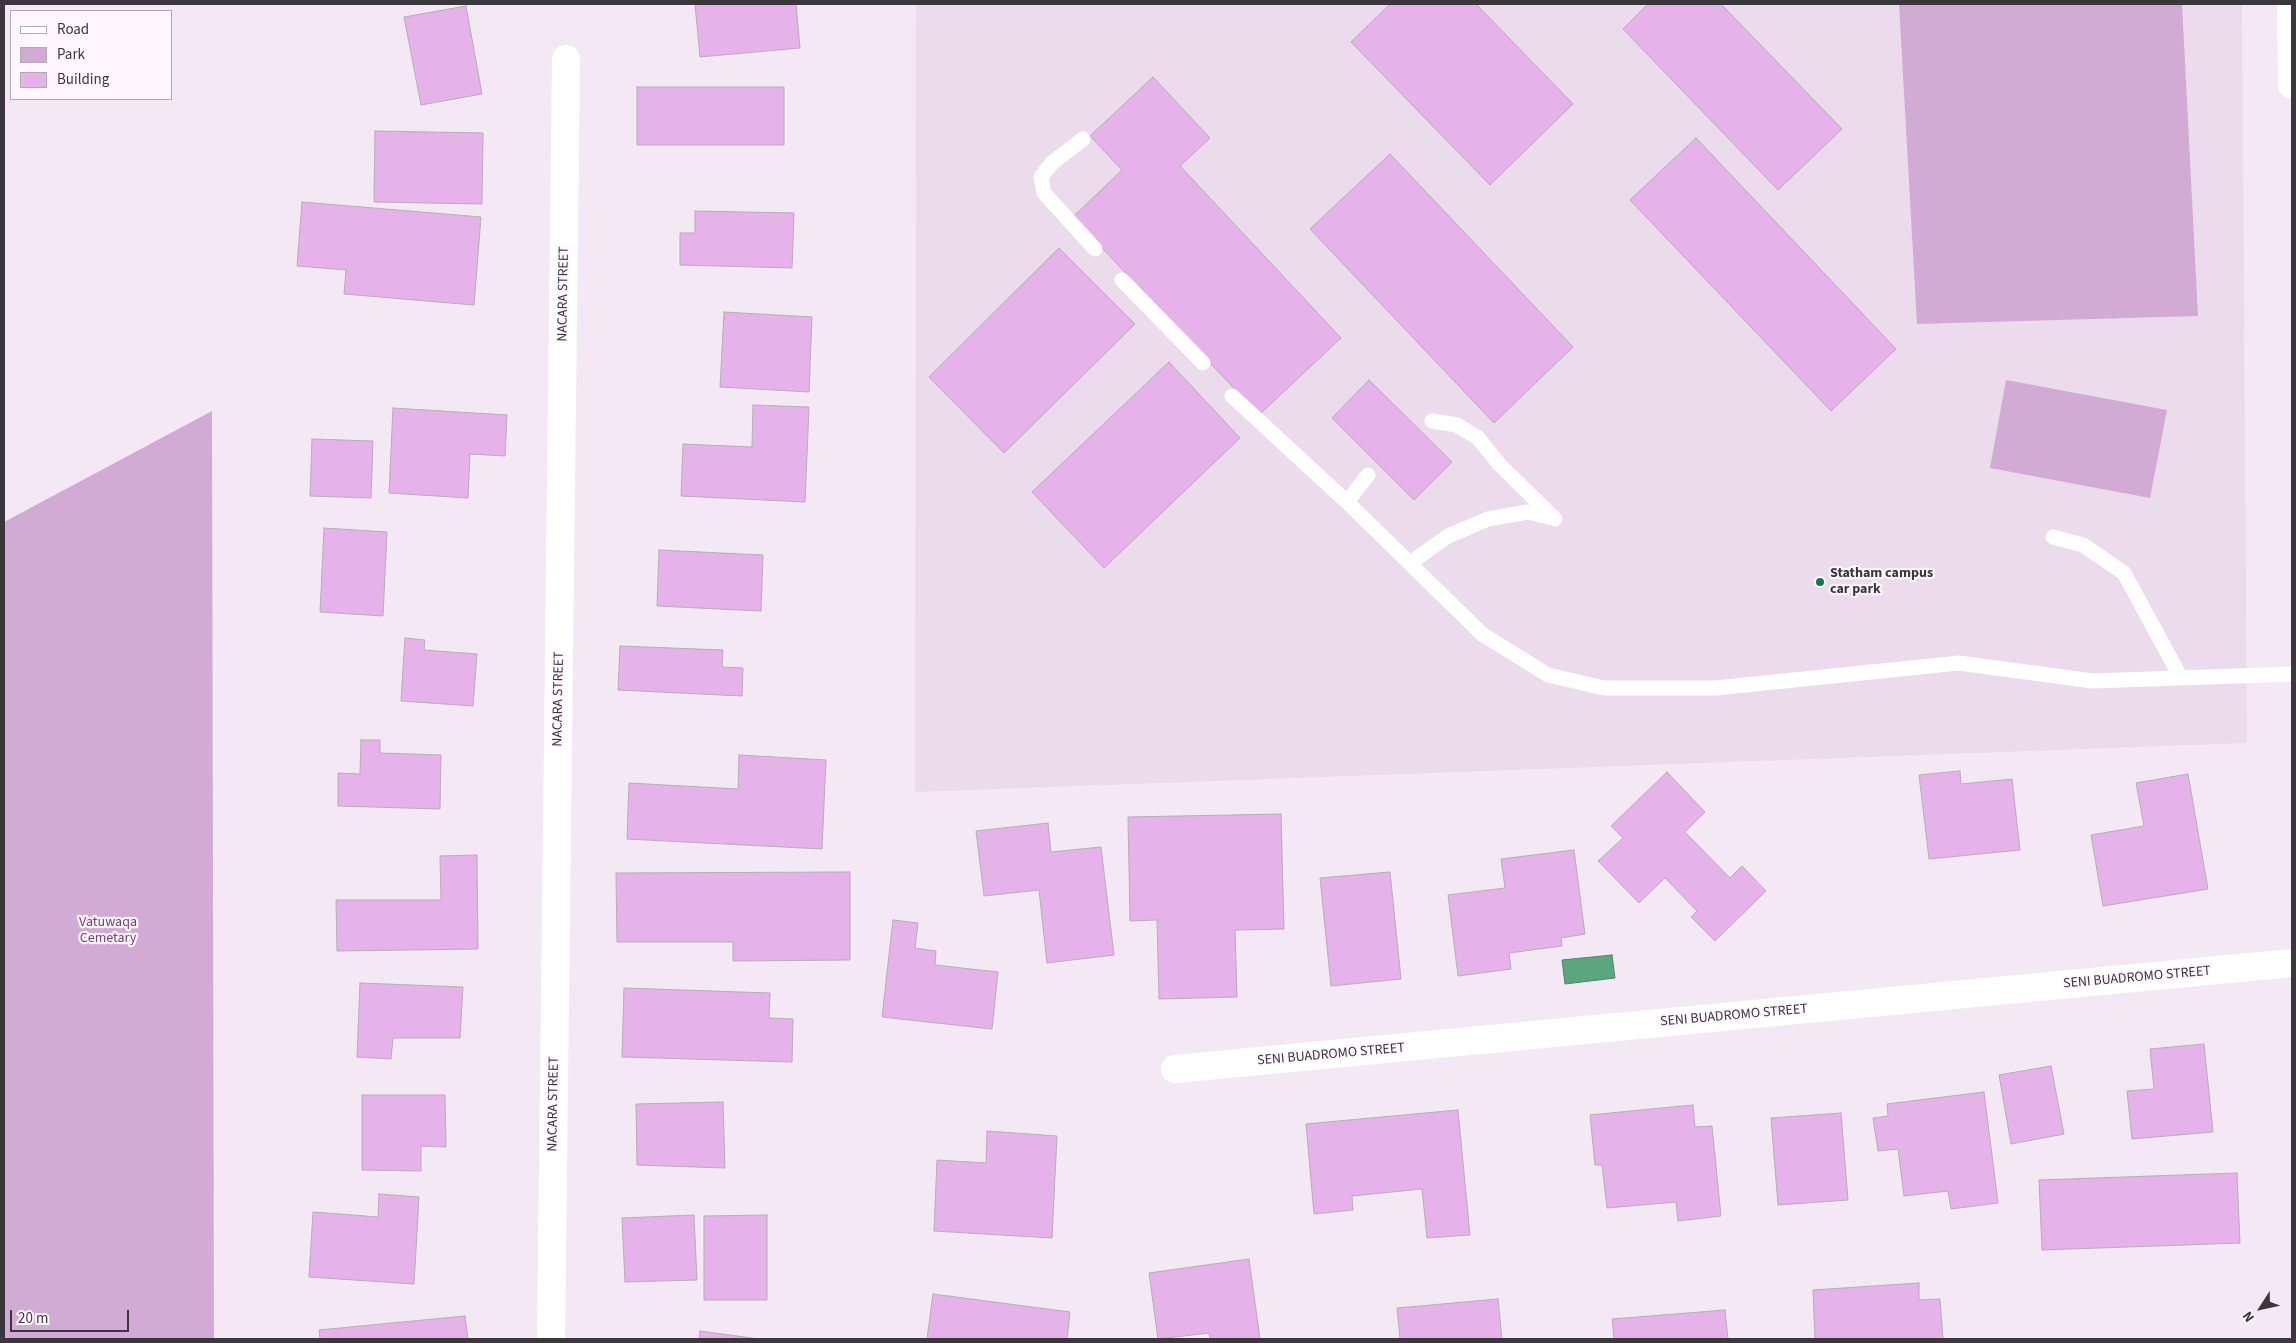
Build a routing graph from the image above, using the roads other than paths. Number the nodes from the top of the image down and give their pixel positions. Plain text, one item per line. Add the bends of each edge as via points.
1 (2291, 4) edge
2 (566, 59) dead end
3 (2292, 85) edge
4 (1083, 139) dead end
5 (1095, 249) dead end
6 (1122, 280) dead end
7 (1203, 363) dead end
8 (1232, 396) dead end
9 (1432, 421) dead end
10 (1368, 474) dead end
11 (1347, 502) junction
12 (2053, 536) dead end
13 (1410, 563) junction
14 (2292, 674) edge
15 (2180, 678) junction
16 (2292, 963) edge
17 (1175, 1069) dead end
18 (551, 1339) edge

1 - 3 street
2 - 18 street, NACARA STREET
4 - 5 lane via 1052,163 1040,177 1044,193
6 - 7 lane
8 - 11 lane
9 - 13 lane via 1456,425 1478,438 1500,465 1555,519 1528,512 1488,519 1448,536
10 - 11 lane
11 - 13 lane
12 - 15 lane via 2083,545 2124,573
13 - 15 lane via 1482,634 1548,675 1604,688 1716,688 1959,663 2093,681
14 - 15 lane
16 - 17 street, SENI BUADROMO STREET

